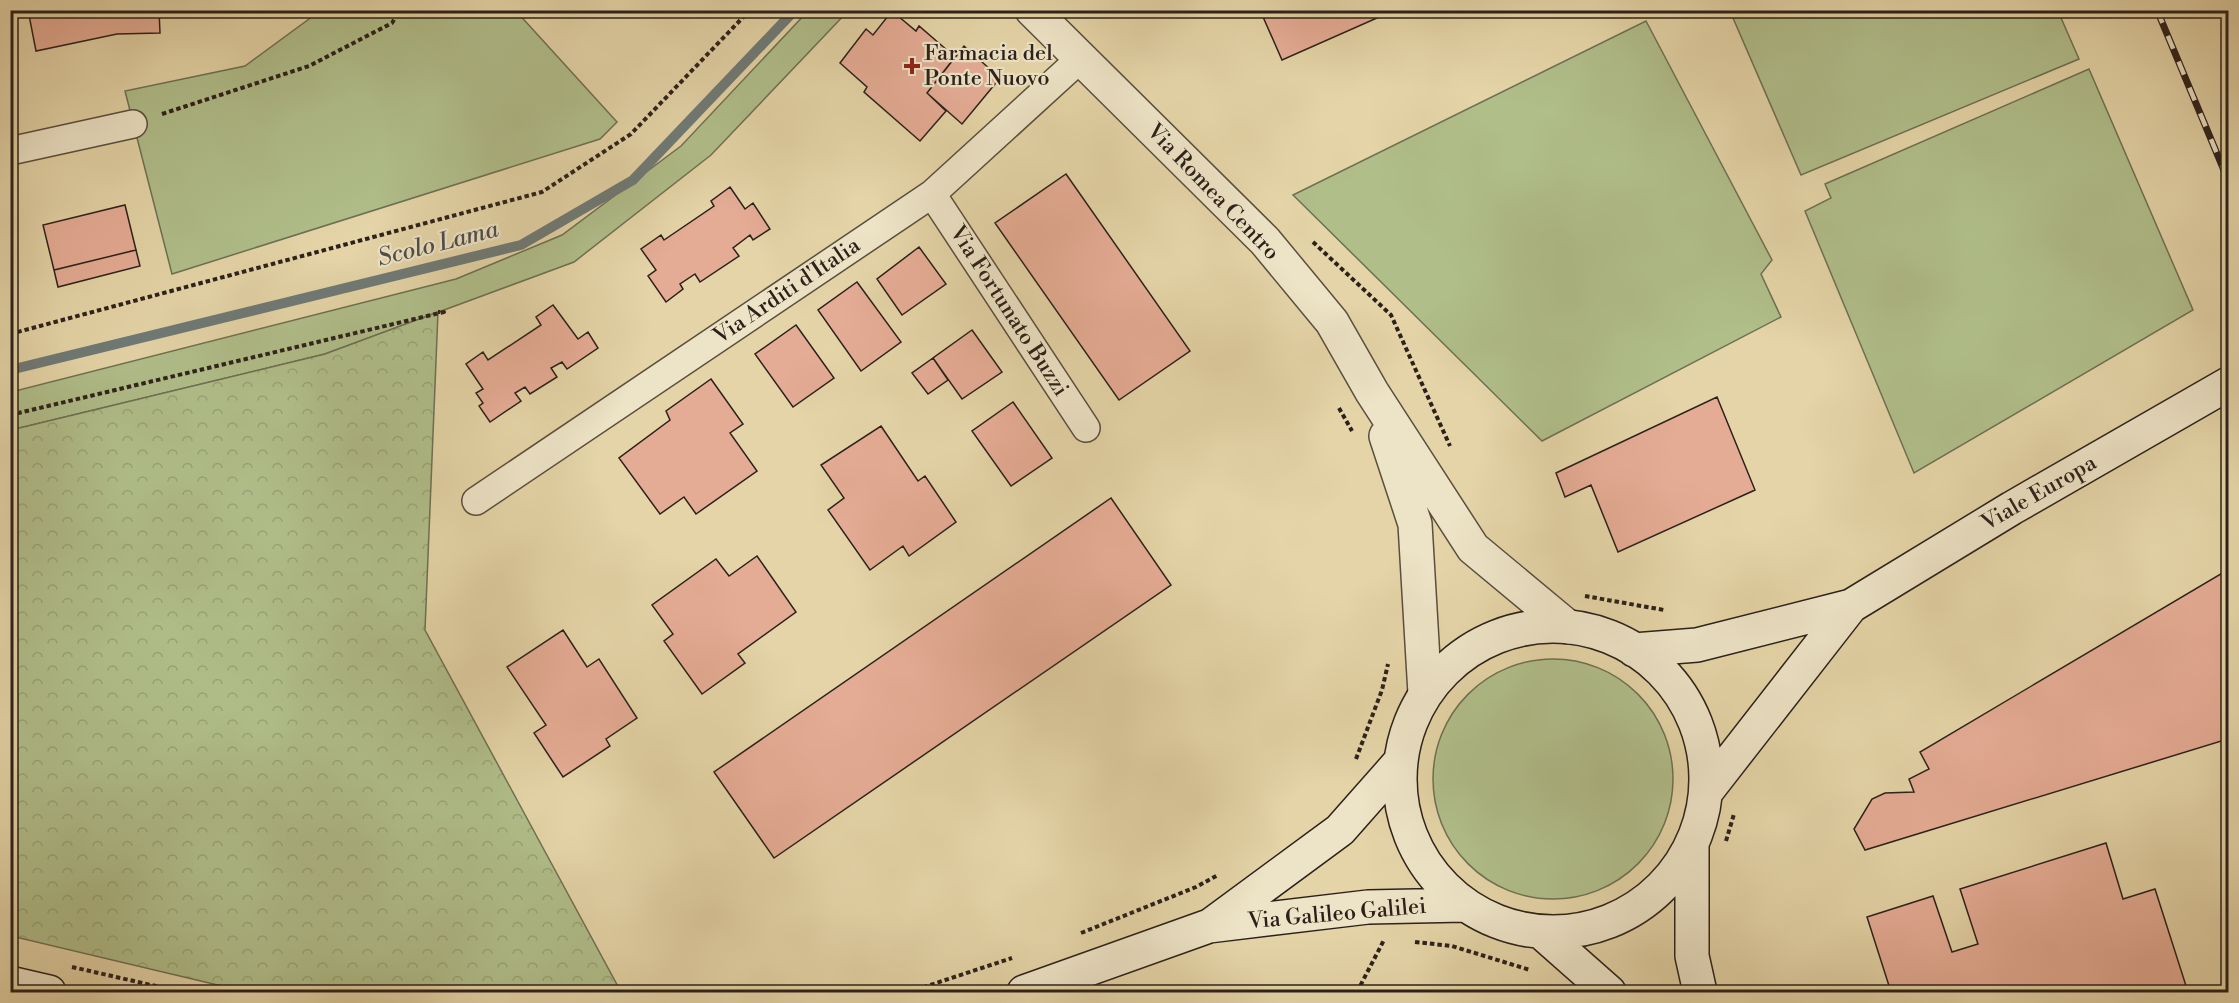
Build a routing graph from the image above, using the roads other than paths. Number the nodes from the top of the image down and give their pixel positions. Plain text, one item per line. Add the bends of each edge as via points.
1 (1032, 10) edge
2 (1081, 58) junction
3 (133, 123) road end
4 (10, 151) edge
5 (932, 194) junction
6 (2229, 384) edge
7 (1372, 392) junction
8 (1086, 428) dead end
9 (476, 501) dead end
10 (1851, 606) junction
11 (1568, 627) junction
12 (1634, 650) junction
13 (1425, 694) junction
14 (1400, 762) junction
15 (1706, 792) junction
16 (1692, 844) junction
17 (1464, 905) junction
18 (1209, 926) junction
19 (1541, 932) junction
20 (10, 983) edge
21 (49, 993) edge
22 (1024, 993) edge
23 (1609, 993) edge
24 (1700, 993) edge

1 - 2 main road, Via Romea Centro
2 - 5 street, Via Arditi d'Italia
2 - 7 main road, Via Romea Centro via 1265,242 1332,322
3 - 4 street
5 - 8 street, Via Fortunato Buzzi
5 - 9 street, Via Arditi d'Italia
6 - 10 main road, Viale Europa
7 - 11 main road, Via Romea Centro via 1473,548
7 - 13 main road, Via Romea Centro via 1415,524
10 - 12 main road, Viale Europa via 1697,645
10 - 15 main road, Viale Europa
11 - 12 main road via 1602,634
11 - 13 main road via 1527,628 1487,641 1452,663
12 - 15 main road via 1661,670 1682,697 1697,726 1705,759
13 - 14 main road via 1413,716
14 - 17 main road via 1401,803 1412,842 1434,877
14 - 18 main road, Via Galileo Galilei via 1340,830
15 - 16 main road
16 - 19 main road via 1666,882 1630,912 1587,928
16 - 24 main road via 1692,956
17 - 18 main road, Via Galileo Galilei via 1368,908
17 - 19 main road via 1501,924
18 - 22 main road, Via Galileo Galilei
19 - 23 main road
20 - 21 main road

